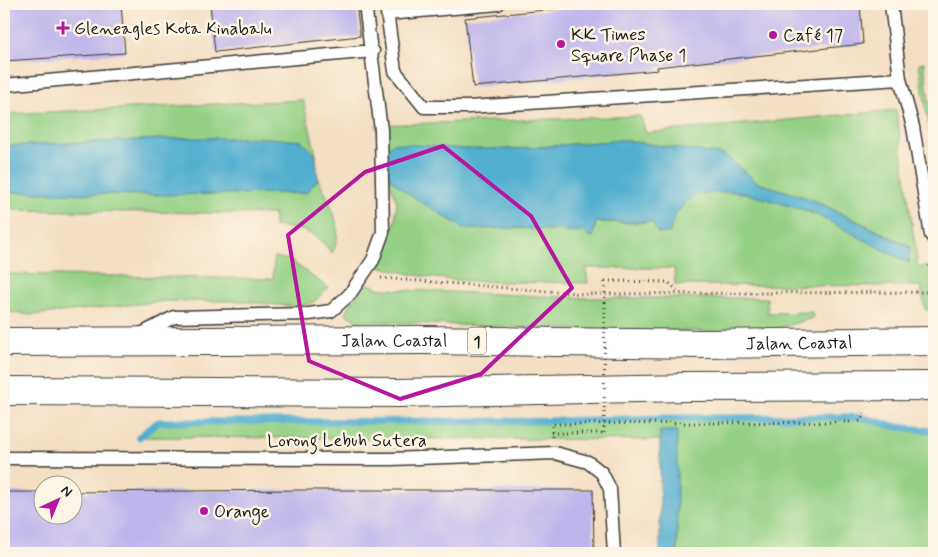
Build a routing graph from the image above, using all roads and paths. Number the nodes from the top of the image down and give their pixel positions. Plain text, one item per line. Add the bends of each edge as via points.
1 (366, 4) edge
2 (498, 4) edge
3 (891, 4) edge
4 (387, 9) edge
5 (373, 51) junction
6 (900, 78) junction
7 (4, 85) edge
8 (934, 239) edge
9 (934, 263) edge
10 (929, 266) dead end
11 (363, 276) junction
12 (930, 281) dead end
13 (932, 292) edge
14 (681, 294) junction
15 (128, 341) junction
16 (934, 341) edge
17 (4, 342) edge
18 (934, 386) edge
19 (10, 389) edge
20 (864, 413) dead end
21 (4, 458) edge
22 (614, 553) edge

1 - 5 lane
2 - 4 lane
3 - 6 lane
4 - 6 lane via 395,71 424,107 468,108
5 - 7 lane
5 - 11 lane via 382,130 383,232
6 - 8 lane via 913,127
9 - 10 path
11 - 14 path via 585,294
11 - 15 lane via 331,311 174,317
12 - 13 path
13 - 14 path
14 - 20 path, bridge via 668,282 605,281 604,433 551,433 552,424 851,422 861,421
15 - 16 highway, Jalan Coastal / 1 via 423,340 703,344
15 - 17 highway, Jalan Coastal / 1
18 - 19 highway via 398,393
21 - 22 lane, Lorong Lebuh Sutera via 391,458 555,453 588,462 607,480

